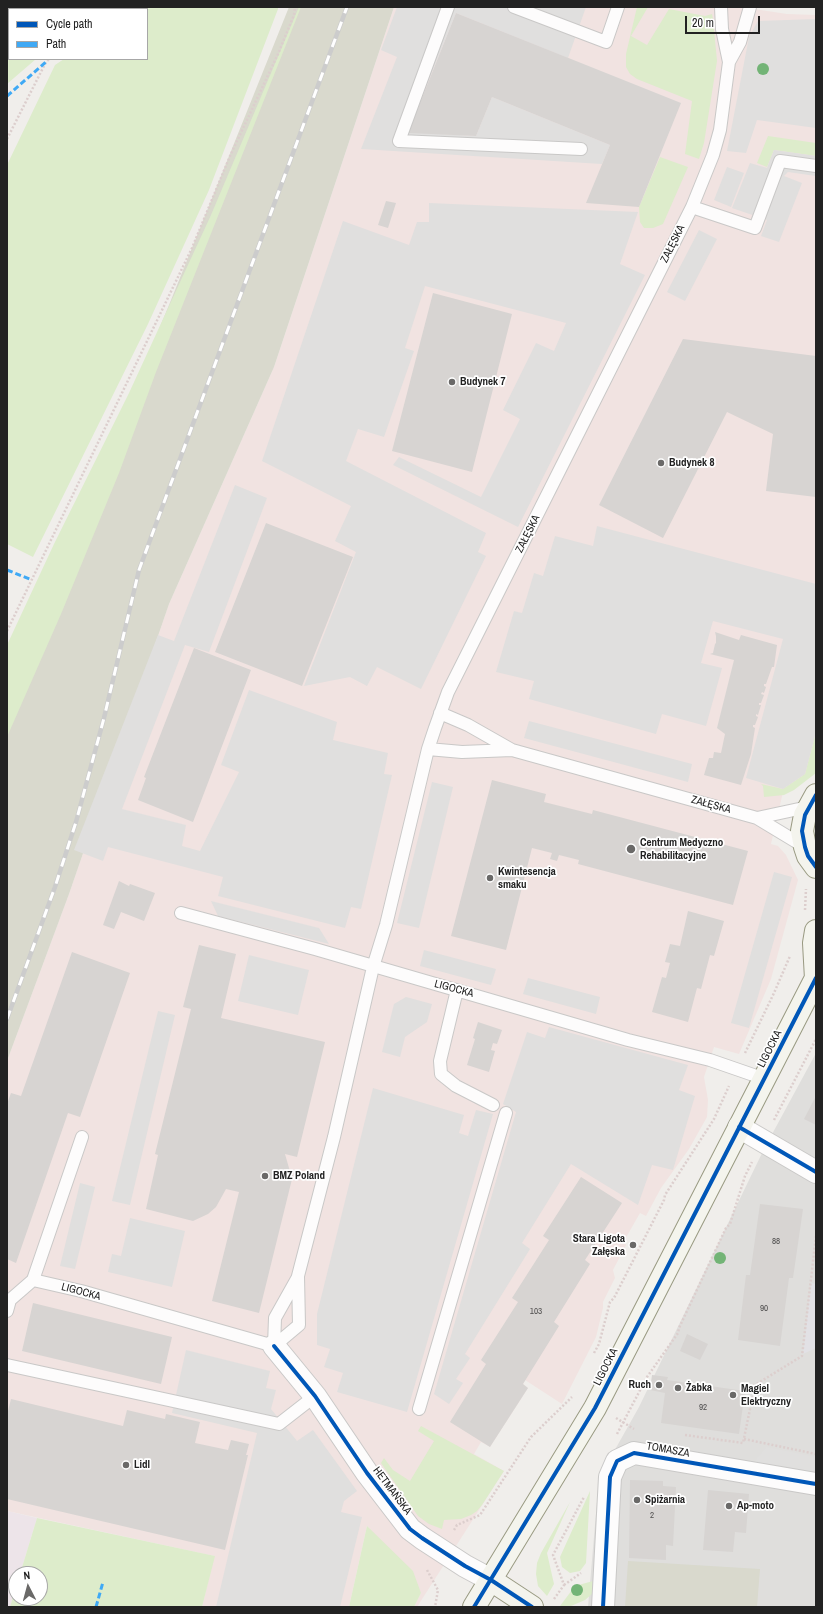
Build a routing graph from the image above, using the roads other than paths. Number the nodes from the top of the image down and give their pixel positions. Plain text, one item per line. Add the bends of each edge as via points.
1 (448, 7) edge
2 (514, 7) edge
3 (618, 7) edge
4 (721, 7) edge
5 (750, 7) edge
6 (729, 62) junction
7 (581, 149) dead end
8 (816, 166) edge
9 (692, 206) junction
10 (440, 713) junction
11 (428, 748) junction
12 (512, 750) junction
13 (812, 801) edge
14 (757, 818) junction
15 (805, 848) junction
16 (811, 876) edge
17 (181, 914) dead end
18 (810, 923) edge
19 (374, 967) junction
20 (816, 979) edge
21 (457, 990) junction
22 (765, 1079) junction
23 (493, 1105) dead end
24 (506, 1113) dead end
25 (739, 1127) junction
26 (82, 1137) dead end
27 (816, 1172) edge
28 (298, 1276) junction
29 (33, 1280) junction
30 (7, 1311) edge
31 (274, 1346) junction
32 (7, 1365) edge
33 (315, 1396) junction
34 (419, 1408) dead end
35 (816, 1484) edge
36 (491, 1580) junction
37 (599, 1604) edge
38 (474, 1607) edge
39 (532, 1607) edge

1 - 7 lane via 399,141
2 - 3 lane via 606,42
4 - 6 lane via 722,29
5 - 6 lane, ZAŁĘSKA via 740,42
6 - 9 lane, ZAŁĘSKA via 720,130 713,155
8 - 9 lane via 780,161 755,228
9 - 10 lane, ZAŁĘSKA via 448,692
10 - 11 lane, ZAŁĘSKA
10 - 12 lane via 468,725
11 - 12 lane, ZAŁĘSKA via 462,752
11 - 19 lane
12 - 14 lane, ZAŁĘSKA
13 - 14 lane
13 - 15 street via 803,823
14 - 15 lane
15 - 16 street
17 - 19 lane, LIGOCKA
18 - 20 street, LIGOCKA
19 - 21 lane, LIGOCKA
19 - 28 lane
20 - 22 street, LIGOCKA
21 - 22 lane, LIGOCKA via 628,1040 705,1059
21 - 23 lane via 440,1061 442,1074 456,1086
22 - 25 street, LIGOCKA
24 - 34 lane
25 - 27 street
25 - 36 street, LIGOCKA via 595,1408
26 - 29 lane
28 - 31 lane via 275,1318
28 - 31 lane via 298,1325
29 - 30 lane via 10,1300
29 - 31 lane, LIGOCKA via 81,1291
31 - 33 street, HETMAŃSKA
32 - 33 lane via 279,1424
33 - 36 street, HETMAŃSKA via 367,1473 410,1529 465,1566
35 - 37 street, TOMASZA via 634,1454 617,1461 610,1477
36 - 38 street, LIGOCKA
36 - 39 street, HETMAŃSKA

